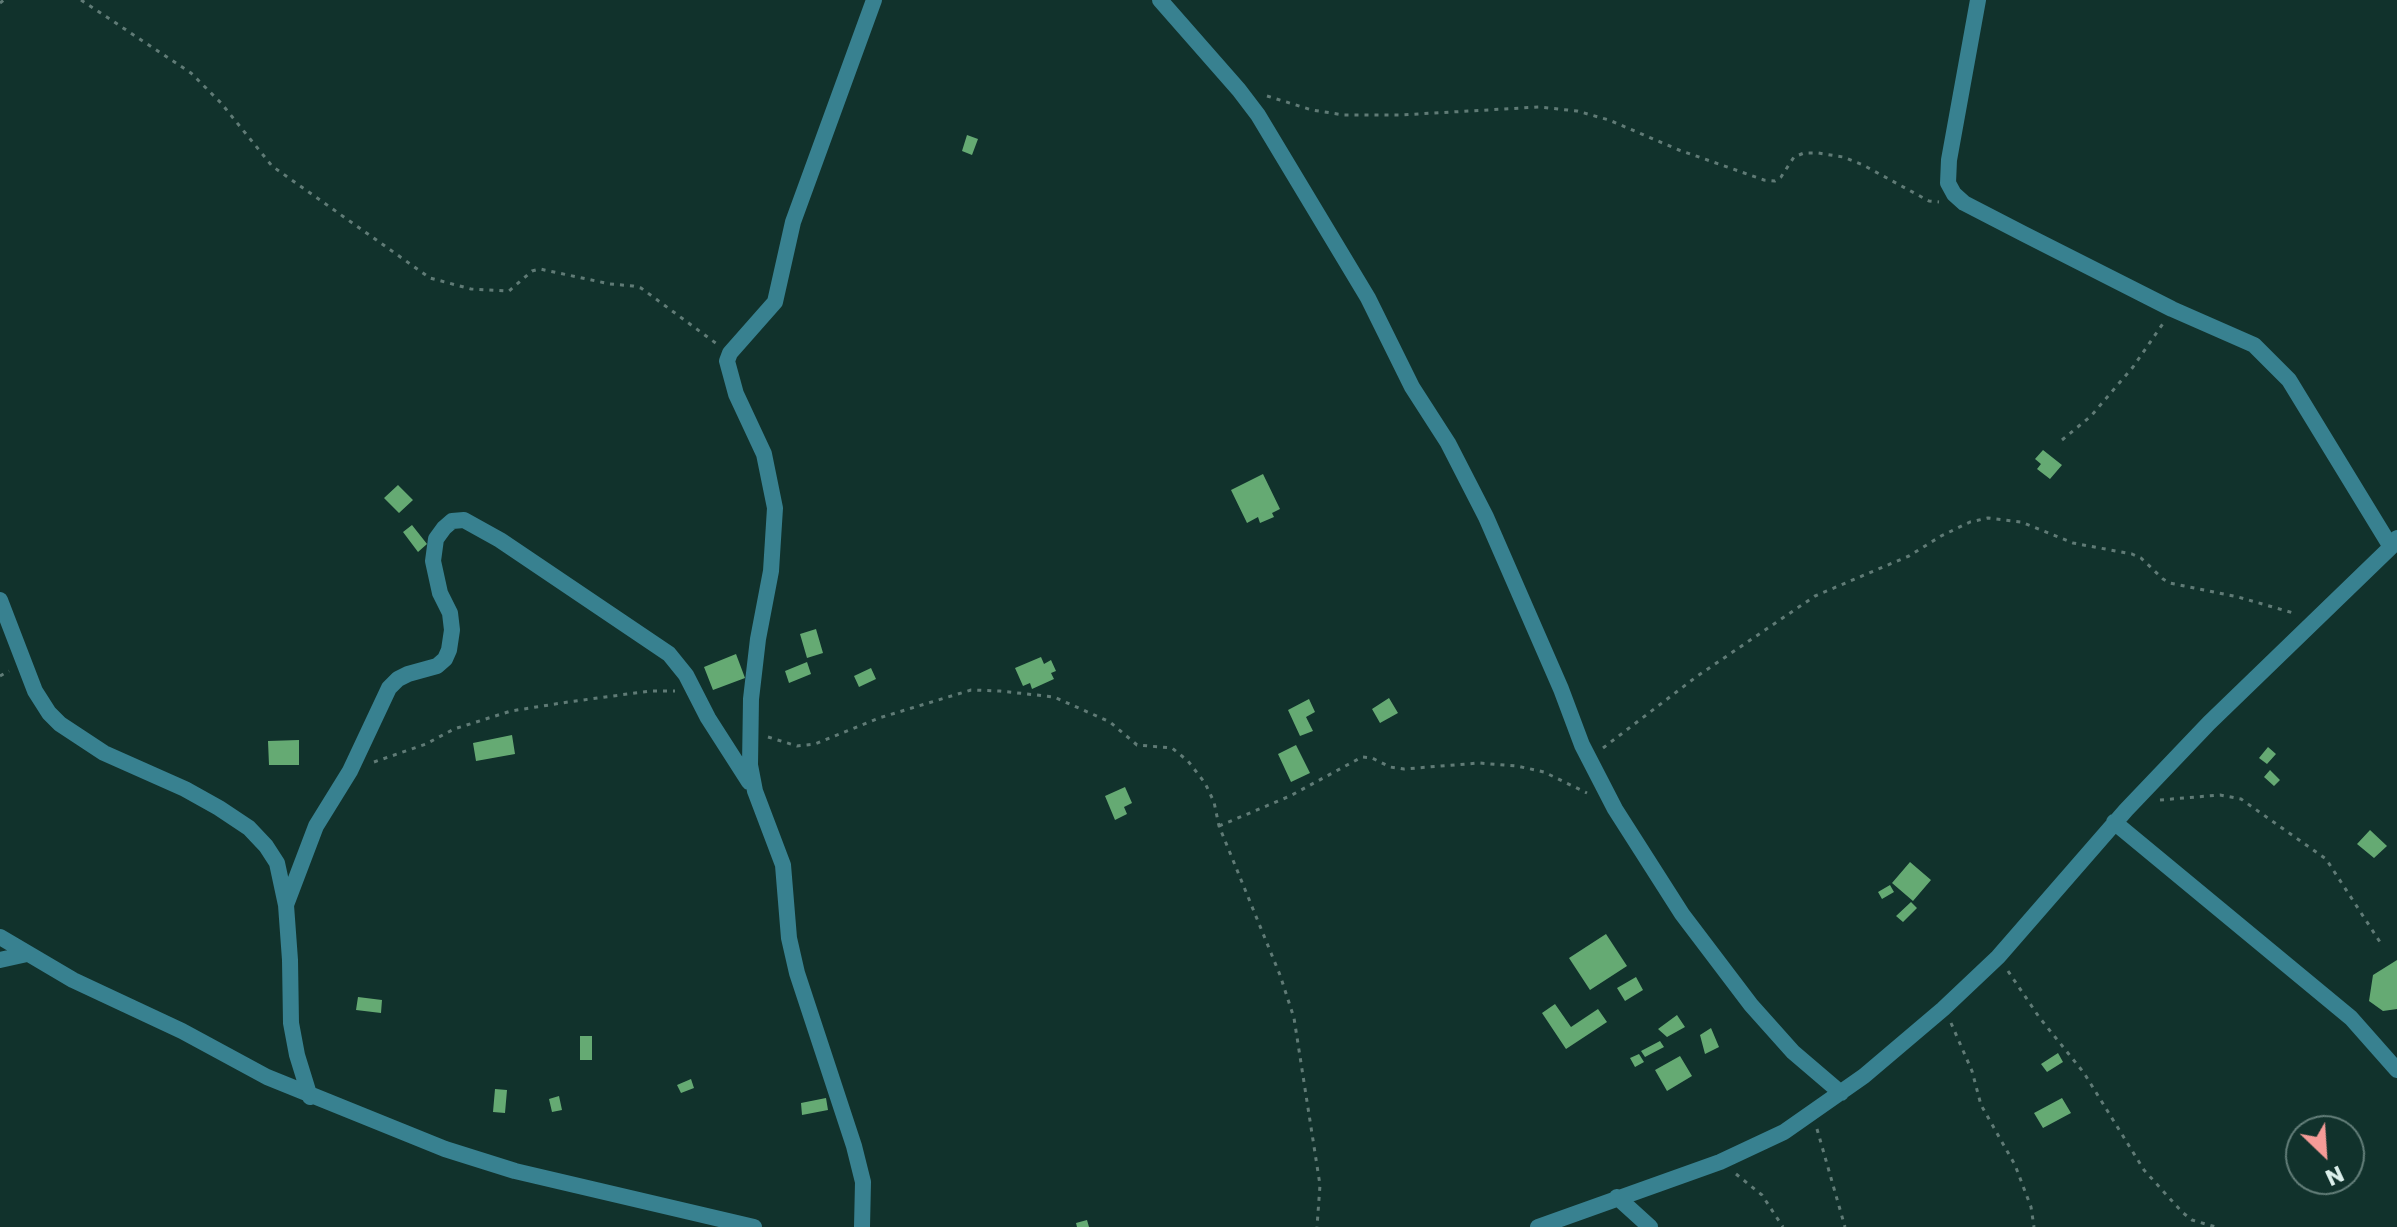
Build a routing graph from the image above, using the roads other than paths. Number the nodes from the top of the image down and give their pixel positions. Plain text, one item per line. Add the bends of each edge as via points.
1 (874, 0) edge
2 (1160, 0) edge
3 (1978, 0) edge
4 (2394, 542) edge
5 (0, 600) edge
6 (755, 791) junction
7 (2120, 816) junction
8 (286, 905) junction
9 (0, 937) edge
10 (27, 954) junction
11 (0, 960) edge
12 (2397, 1070) edge
13 (1841, 1093) junction
14 (310, 1097) junction
15 (1617, 1197) junction
16 (754, 1227) edge
17 (862, 1227) edge
18 (1538, 1227) edge
19 (1650, 1227) edge

1 - 6 street via 793,222 775,302 727,361 764,454 775,508 751,729
2 - 13 street via 1239,90 1368,298 1412,387 1466,476 1588,759 1615,809 1705,946 1751,1005 1793,1052
3 - 4 street via 1949,160 1948,183 1954,194 2172,309 2254,345 2289,380
4 - 7 street
5 - 8 street via 23,664 49,713 104,753 185,789 249,828 277,863
6 - 8 street via 669,654 500,540 464,520 452,521 436,539 433,561 450,613 449,650 437,666 398,679 389,688 350,771 316,826
6 - 17 street via 783,865 797,973 863,1182
7 - 12 street via 2351,1018
7 - 13 street via 1998,957
8 - 14 street via 291,1023
9 - 10 street
10 - 11 street
10 - 14 street
13 - 15 street via 1784,1132 1720,1162
14 - 16 street via 515,1171
15 - 18 street
15 - 19 street

